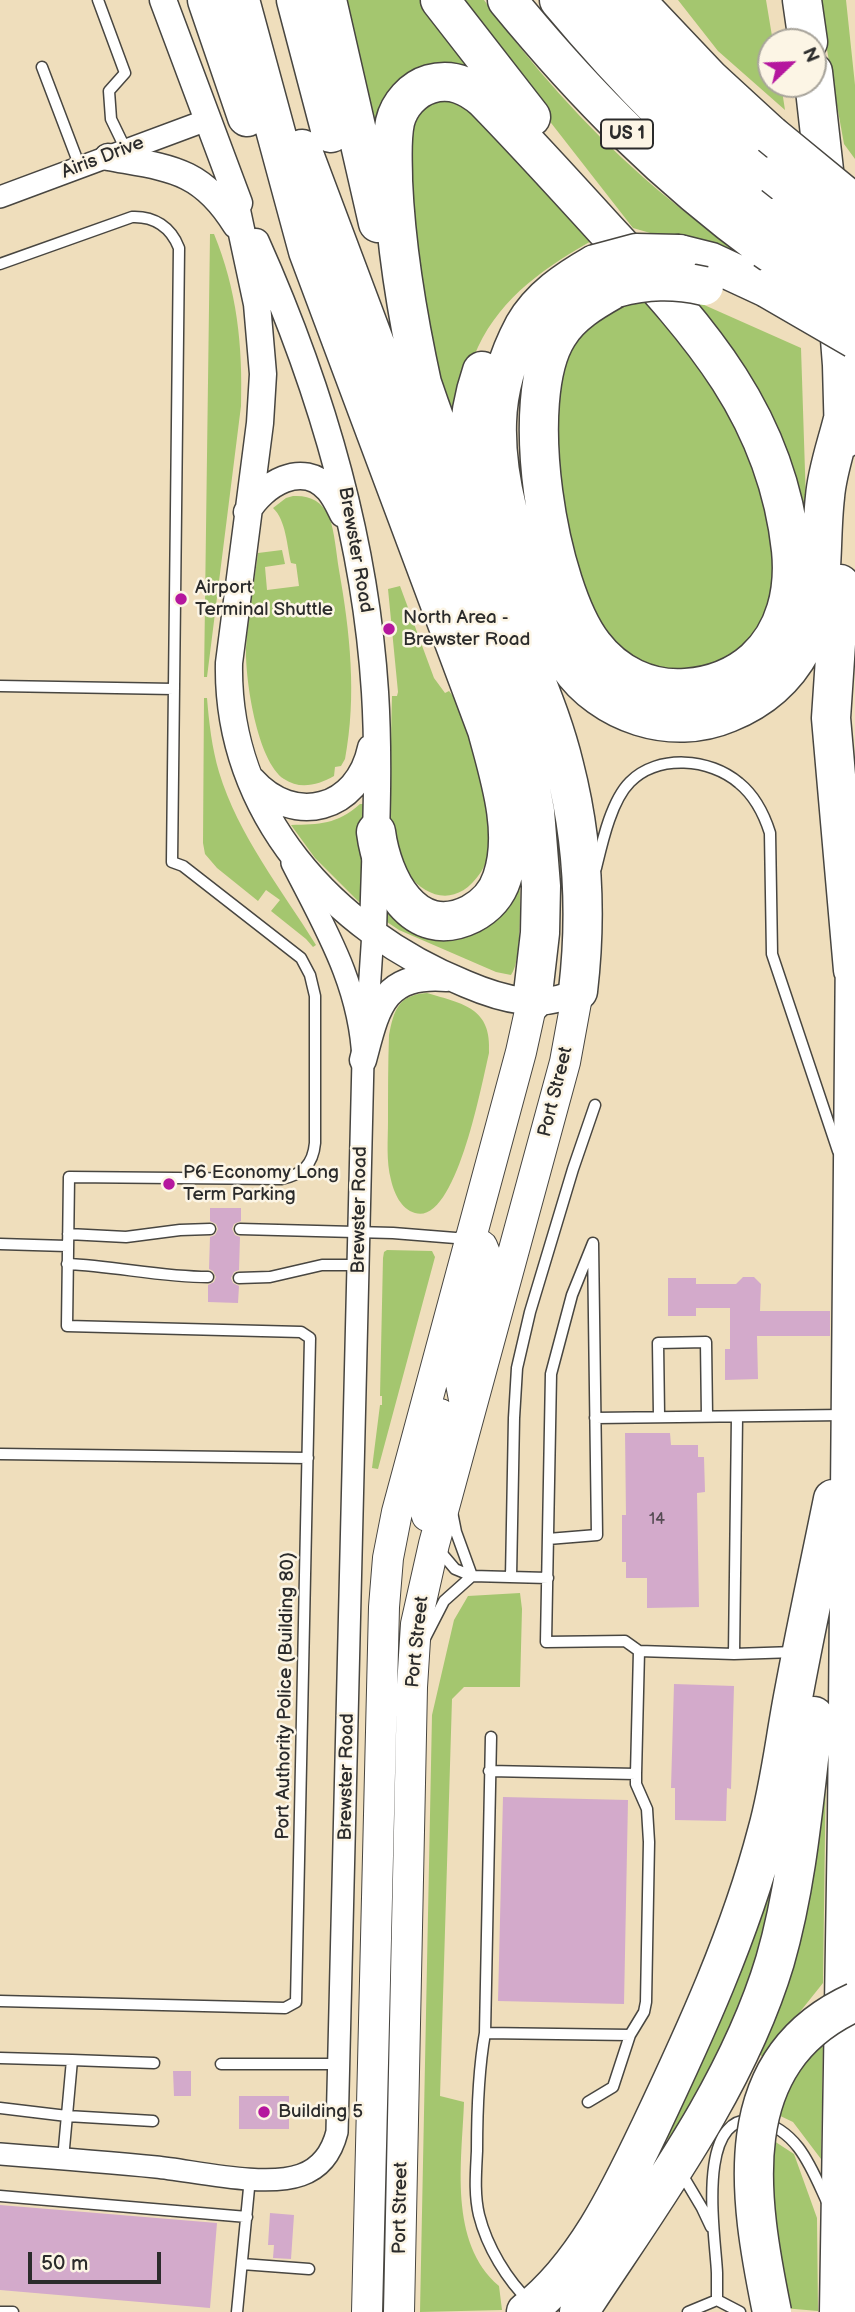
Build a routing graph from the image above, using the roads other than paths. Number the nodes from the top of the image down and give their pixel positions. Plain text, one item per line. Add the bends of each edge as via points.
1 (98, 0) edge
2 (163, 0) edge
3 (207, 0) edge
4 (242, 0) edge
5 (296, 0) edge
6 (327, 0) edge
7 (440, 0) edge
8 (507, 0) edge
9 (519, 0) edge
10 (559, 0) edge
11 (599, 0) edge
12 (635, 0) edge
13 (650, 0) edge
14 (802, 0) edge
15 (806, 28) edge
16 (42, 67) dead end
17 (589, 96) junction
18 (816, 98) edge
19 (207, 120) junction
20 (771, 135) junction
21 (117, 153) junction
22 (80, 167) junction
23 (232, 187) junction
24 (0, 197) edge
25 (855, 204) edge
26 (771, 233) junction
27 (242, 235) junction
28 (855, 239) edge
29 (0, 264) edge
30 (855, 275) edge
31 (605, 276) junction
32 (694, 300) junction
33 (768, 301) junction
34 (855, 311) edge
35 (855, 340) edge
36 (855, 363) edge
37 (424, 388) junction
38 (844, 415) junction
39 (427, 483) junction
40 (247, 513) junction
41 (356, 537) junction
42 (428, 571) junction
43 (505, 597) junction
44 (0, 686) edge
45 (174, 689) junction
46 (376, 723) junction
47 (247, 774) junction
48 (276, 832) junction
49 (376, 832) junction
50 (584, 916) junction
51 (373, 932) junction
52 (854, 963) edge
53 (452, 979) junction
54 (578, 991) junction
55 (532, 1002) junction
56 (363, 1060) junction
57 (595, 1105) dead end
58 (852, 1193) junction
59 (210, 1229) dead end
60 (240, 1229) dead end
61 (359, 1233) junction
62 (470, 1239) junction
63 (67, 1240) junction
64 (0, 1244) edge
65 (67, 1264) junction
66 (359, 1265) junction
67 (208, 1277) dead end
68 (239, 1278) dead end
69 (434, 1372) junction
70 (659, 1415) junction
71 (851, 1415) junction
72 (708, 1416) junction
73 (737, 1417) junction
74 (595, 1418) junction
75 (468, 1420) junction
76 (0, 1454) edge
77 (308, 1458) junction
78 (448, 1492) junction
79 (548, 1539) junction
80 (434, 1544) junction
81 (471, 1576) junction
82 (510, 1577) junction
83 (548, 1578) junction
84 (639, 1651) junction
85 (801, 1652) junction
86 (734, 1654) junction
87 (413, 1662) junction
88 (491, 1737) dead end
89 (489, 1771) junction
90 (636, 1774) junction
91 (0, 2001) edge
92 (855, 2002) edge
93 (485, 2033) junction
94 (630, 2035) junction
95 (0, 2058) edge
96 (72, 2060) junction
97 (153, 2063) dead end
98 (220, 2064) dead end
99 (340, 2064) junction
100 (588, 2102) dead end
101 (0, 2108) edge
102 (67, 2116) junction
103 (153, 2121) dead end
104 (0, 2154) edge
105 (64, 2159) junction
106 (250, 2178) junction
107 (666, 2179) junction
108 (0, 2196) edge
109 (247, 2217) junction
110 (839, 2229) junction
111 (713, 2233) junction
112 (242, 2264) junction
113 (309, 2269) dead end
114 (717, 2300) junction
115 (839, 2303) edge
116 (399, 2309) edge
117 (535, 2310) edge
118 (0, 2312) edge
119 (13, 2312) edge
120 (237, 2312) edge
121 (367, 2312) edge
122 (579, 2312) edge
123 (688, 2312) edge
124 (740, 2312) edge
125 (772, 2312) edge

1 - 21 lane via 125,73 110,91
2 - 19 street, Brewster Road
3 - 42 highway via 295,258
4 - 39 highway via 327,212
4 - 42 highway via 308,251
5 - 39 highway
6 - 37 highway via 387,262
7 - 32 highway
8 - 17 highway, US 1
9 - 17 highway
10 - 26 highway
11 - 28 highway, bridge via 687,94 774,175
12 - 20 highway
13 - 20 highway
14 - 15 highway
16 - 22 lane
17 - 26 highway, US 1 via 685,188
18 - 38 highway
19 - 21 street, Airis Drive
19 - 23 street, Brewster Road
20 - 25 highway, bridge
21 - 22 street, Airis Drive
21 - 27 street via 194,179 216,196
22 - 24 street, Airis Drive
23 - 27 street, Brewster Road
23 - 41 street, Brewster Road via 324,418
26 - 30 highway, bridge
26 - 34 highway, US 1, bridge
27 - 40 street, Brewster Road via 259,312 262,374
29 - 45 lane via 132,217 155,220 175,237 180,262
31 - 32 highway, bridge via 677,280
31 - 32 highway via 558,335 547,357 538,417 546,501 568,596 592,644 631,677 679,689 718,682 764,651 785,613 792,573 784,508 763,442
31 - 33 highway, bridge via 636,253 679,254 710,262
31 - 38 highway via 553,328 531,361 519,441 537,579 555,641 568,665 589,687 631,714 684,723 711,719 768,690 795,661 813,622 822,568 825,496
31 - 43 highway via 559,281 519,309 499,335 478,384 470,417 469,464
32 - 33 highway
32 - 37 highway via 484,99 459,84 429,84 412,94 400,110 393,145 400,263
33 - 35 highway, bridge
33 - 36 highway
37 - 43 highway
38 - 52 highway via 843,534 831,718
39 - 55 highway via 502,686 527,771 541,886
40 - 41 street via 258,496 277,481 314,478 329,489
40 - 47 street, Brewster Road via 228,680 234,728
41 - 46 street, Brewster Road
42 - 49 highway via 480,708 498,775 507,844 499,887 469,915 449,920 426,917 392,886
43 - 50 highway via 565,767 578,841
44 - 45 lane
45 - 63 lane via 172,862 288,946 310,975 315,996 314,1155 301,1173 281,1179 69,1177
46 - 47 street via 358,782 334,801 313,807 289,804 268,795
46 - 49 street, Brewster Road
47 - 48 street, Brewster Road
48 - 51 street, Brewster Road via 317,885
48 - 56 street, Brewster Road via 345,970 358,1012
49 - 51 street, Brewster Road
50 - 54 highway
50 - 58 lane via 609,822 624,789 641,773 670,762 689,763 722,773 746,790 770,833 772,954
51 - 53 street, Brewster Road
51 - 56 street, Brewster Road
52 - 58 highway
53 - 55 street, Brewster Road
53 - 56 street via 411,979 393,990 378,1012
54 - 55 street, Brewster Road via 557,1000
54 - 75 main road, Port Street via 565,1062
55 - 62 main road, Port Street
56 - 61 street, Brewster Road
57 - 82 lane via 517,1368
58 - 71 highway
59 - 63 lane
60 - 61 lane
61 - 62 lane
61 - 66 street, Brewster Road
62 - 69 main road, Port Street
62 - 75 main road via 482,1246 487,1258 458,1368
63 - 64 lane
63 - 65 lane
65 - 67 lane
65 - 77 lane, Port Authority Police (Building 80) via 67,1326 307,1334 311,1341
66 - 68 lane via 322,1265 270,1277
66 - 99 street, Brewster Road
69 - 80 main road via 441,1408 424,1506
69 - 121 main road, Port Street via 392,1534 385,1595
70 - 72 lane
70 - 72 lane via 658,1343 706,1342
70 - 74 lane
71 - 73 lane
71 - 85 highway
71 - 107 highway via 785,1924 748,2035
71 - 110 highway
72 - 73 lane
73 - 86 lane
74 - 79 lane via 597,1535
74 - 79 lane via 593,1243 572,1295 551,1374
75 - 78 main road, Port Street
76 - 77 lane
77 - 91 lane, Port Authority Police (Building 80) via 296,2003 285,2008
78 - 80 main road, Port Street
78 - 81 lane
79 - 83 lane
80 - 81 lane via 455,1569
80 - 87 main road, Port Street via 416,1624
81 - 82 lane
81 - 87 lane via 444,1601
82 - 83 lane
83 - 84 lane via 546,1642 625,1641
84 - 86 lane
84 - 90 lane
85 - 86 lane
85 - 117 highway via 772,1817 711,1993 620,2187 579,2254
87 - 116 main road, Port Street
88 - 89 lane
89 - 90 lane
89 - 93 lane
90 - 94 lane via 647,1809 649,1842 646,2002
92 - 125 highway, bridge via 819,2024 792,2050 760,2117 753,2160 754,2207
93 - 94 lane
93 - 117 lane via 478,2071 477,2206 493,2250
94 - 100 lane via 613,2087
95 - 96 lane
96 - 97 lane
96 - 102 lane
98 - 99 lane
99 - 106 street, Brewster Road via 337,2132 329,2154 300,2175
101 - 102 lane
102 - 103 lane
102 - 105 lane
104 - 105 street, Brewster Road
105 - 106 street, Brewster Road
106 - 109 lane
107 - 111 lane via 702,2208
107 - 122 highway
108 - 109 lane
109 - 112 lane
110 - 111 lane via 800,2148 778,2127 753,2120 737,2124 718,2147 712,2171
110 - 115 highway
111 - 114 lane
112 - 113 lane
112 - 120 lane
114 - 123 lane
114 - 124 lane
118 - 119 lane

